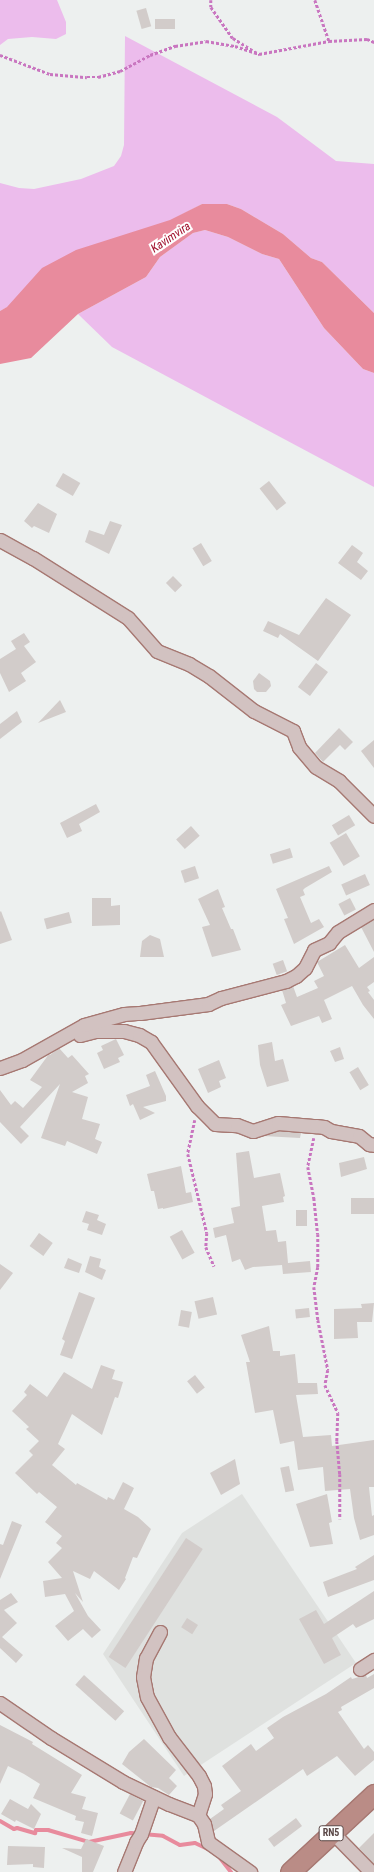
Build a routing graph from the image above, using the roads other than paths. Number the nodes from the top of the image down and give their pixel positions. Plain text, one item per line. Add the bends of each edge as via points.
1 (0, 540) edge
2 (374, 816) edge
3 (374, 910) edge
4 (53, 1042) junction
5 (0, 1068) edge
6 (374, 1145) edge
7 (160, 1632) dead end
8 (374, 1660) edge
9 (360, 1669) dead end
10 (0, 1703) edge
11 (374, 1794) edge
12 (154, 1797) junction
13 (198, 1815) junction
14 (332, 1832) junction
15 (124, 1872) edge
16 (250, 1872) edge
17 (290, 1872) edge
18 (371, 1872) edge

1 - 2 street via 128,618 157,651 196,668 254,711 293,731 299,747 316,767 339,781
3 - 4 street via 338,932 329,943 314,950 305,968 286,981 221,998 208,1004 124,1014 84,1025
4 - 5 street via 22,1060
4 - 6 street via 95,1031 139,1034 151,1042 198,1106 215,1124 237,1125 253,1131 278,1123 324,1127 359,1136
7 - 13 street via 146,1658 144,1677 147,1697 169,1737 204,1786 205,1794
8 - 9 street
10 - 12 street via 102,1770
11 - 14 highway, RN5
12 - 13 street
12 - 15 street
13 - 16 street via 204,1824 208,1842
14 - 17 highway, RN5
14 - 18 street

